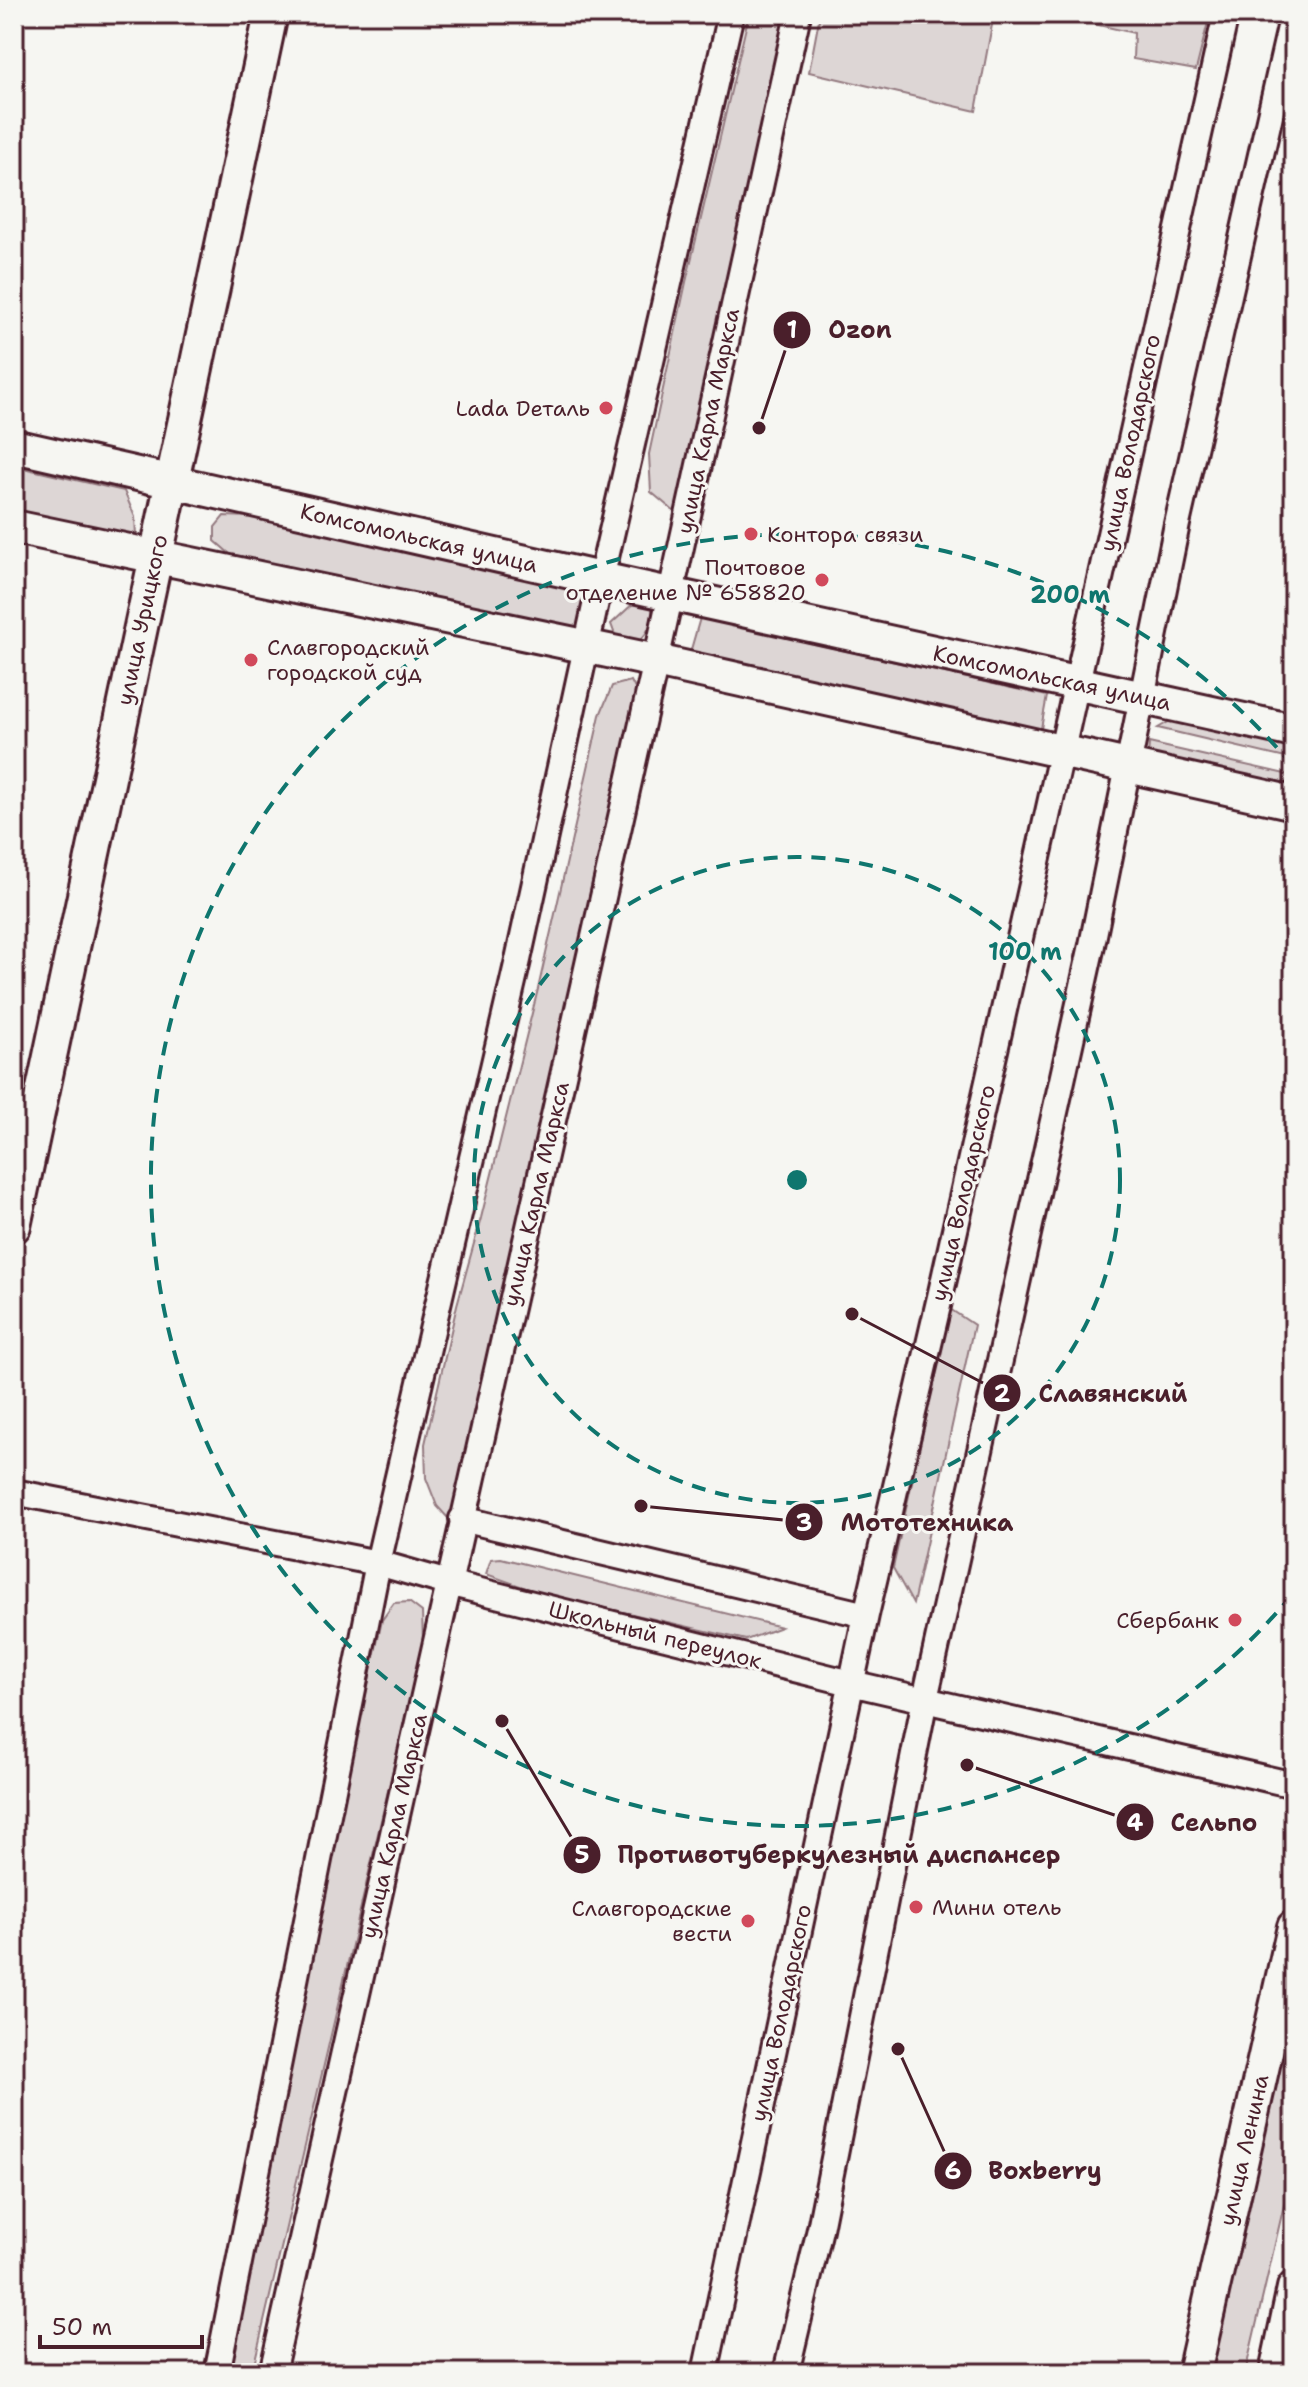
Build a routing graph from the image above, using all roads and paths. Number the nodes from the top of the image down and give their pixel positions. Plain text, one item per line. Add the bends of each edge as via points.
1 (271, 14) edge
2 (731, 14) edge
3 (798, 14) edge
4 (1226, 14) edge
5 (1293, 14) edge
6 (14, 446) edge
7 (170, 482) junction
8 (14, 527) edge
9 (155, 558) junction
10 (601, 579) junction
11 (670, 594) junction
12 (586, 647) junction
13 (656, 661) junction
14 (1076, 683) junction
15 (1142, 698) junction
16 (1294, 731) edge
17 (1062, 750) junction
18 (1127, 765) junction
19 (1294, 803) edge
20 (14, 1226) edge
21 (14, 1492) edge
22 (462, 1519) junction
23 (378, 1563) junction
24 (448, 1583) junction
25 (866, 1615) junction
26 (851, 1683) junction
27 (925, 1699) junction
28 (1294, 1785) edge
29 (1294, 1927) edge
30 (1294, 2288) edge
31 (217, 2373) edge
32 (272, 2373) edge
33 (705, 2373) edge
34 (786, 2373) edge
35 (1194, 2373) edge
36 (1276, 2373) edge

1 - 7 street, улица Урицкого
2 - 10 street
3 - 11 street, улица Карла Маркса
4 - 14 street, улица Володарского
5 - 15 street
6 - 7 street, Комсомольская улица
7 - 9 street, улица Урицкого
7 - 10 street, Комсомольская улица
8 - 9 street
9 - 12 street
9 - 20 street, улица Урицкого
10 - 11 street, Комсомольская улица
10 - 12 street
11 - 13 street, улица Карла Маркса
11 - 14 street, Комсомольская улица
12 - 13 street
12 - 23 street
13 - 17 street
13 - 22 street, улица Карла Маркса
14 - 15 street, Комсомольская улица
14 - 17 street, улица Володарского
15 - 16 street, Комсомольская улица
15 - 18 street
17 - 18 street
17 - 25 street, улица Володарского
18 - 19 street
18 - 27 street
21 - 23 street, Школьный переулок
22 - 24 street, улица Карла Маркса
22 - 25 street
23 - 24 street, Школьный переулок
23 - 31 street
24 - 26 street, Школьный переулок
24 - 32 street, улица Карла Маркса
25 - 26 street, улица Володарского
26 - 27 street, Школьный переулок
26 - 33 street, улица Володарского
27 - 28 street, Школьный переулок
27 - 34 street via 820,2229
29 - 35 street, улица Ленина
30 - 36 street

